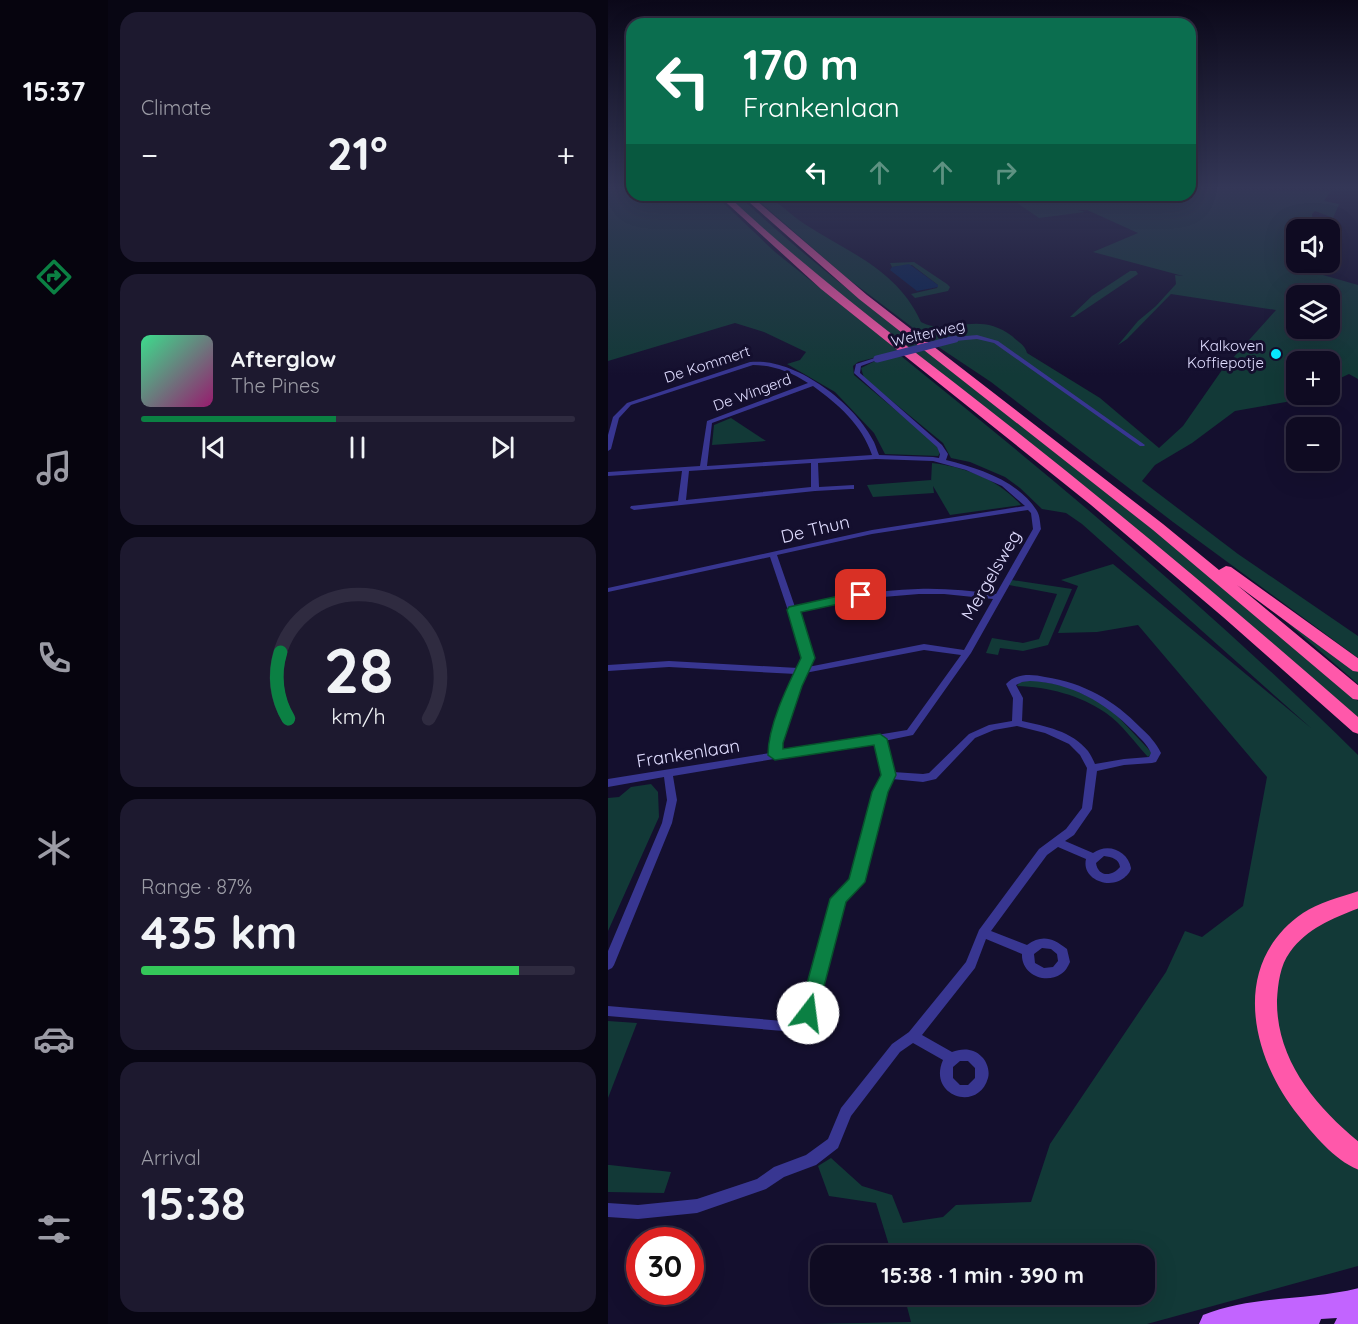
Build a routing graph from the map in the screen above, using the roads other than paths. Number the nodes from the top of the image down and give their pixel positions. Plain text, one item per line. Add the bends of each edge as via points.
1 (781, 251) edge
2 (810, 251) edge
3 (813, 384) junction
4 (1142, 445) dead end
5 (608, 449) edge
6 (876, 457) junction
7 (942, 460) junction
8 (814, 461) junction
9 (703, 468) junction
10 (686, 469) junction
11 (608, 474) edge
12 (851, 488) dead end
13 (815, 489) junction
14 (682, 502) junction
15 (1030, 507) junction
16 (634, 508) dead end
17 (1158, 527) junction
18 (773, 554) junction
19 (608, 590) edge
20 (996, 597) junction
21 (794, 610) junction
22 (966, 653) junction
23 (1358, 667) edge
24 (608, 668) edge
25 (801, 671) junction
26 (1358, 695) edge
27 (1017, 723) junction
28 (1356, 727) edge
29 (914, 730) joint
30 (880, 739) junction
31 (775, 755) junction
32 (1092, 768) junction
33 (668, 773) junction
34 (888, 775) junction
35 (608, 783) edge
36 (1059, 843) junction
37 (1093, 857) dead end
38 (1358, 899) edge
39 (983, 933) junction
40 (613, 941) edge
41 (1028, 951) dead end
42 (608, 965) edge
43 (608, 1011) edge
44 (913, 1036) junction
45 (952, 1059) dead end
46 (1358, 1158) edge
47 (608, 1209) edge
48 (1351, 1312) edge
49 (1212, 1324) edge
50 (1281, 1324) edge

1 - 28 highway via 1090,497
2 - 17 highway via 863,297
3 - 5 street, De Kommert via 775,363 752,363 629,405 616,417
3 - 6 street, De Kommert via 833,397 872,439
3 - 9 street, De Wingerd via 709,422
4 - 7 street, Welterweg, bridge via 996,342 977,337 955,339 858,365 857,373 940,446
6 - 7 street
6 - 8 street
7 - 15 street via 994,478
8 - 9 street
8 - 13 street
9 - 10 street
10 - 11 street
10 - 14 street
12 - 13 street
13 - 14 street
14 - 16 street
15 - 18 street, De Thun via 872,532
15 - 20 street, Mergelsweg via 1038,521 1037,529
17 - 23 highway via 1228,572
17 - 26 highway
18 - 19 street, De Thun
18 - 21 street
20 - 21 street via 952,590 903,590
20 - 22 street, Mergelsweg
21 - 25 street via 808,658
22 - 25 street via 924,647
22 - 29 street, Mergelsweg
24 - 25 street via 669,664
25 - 31 street via 775,743
27 - 32 street via 1048,730 1072,742
27 - 32 street via 1018,698 1011,684 1025,678 1055,681 1080,688 1111,704 1156,753 1152,760
27 - 34 street via 972,736 932,776
29 - 30 street, Frankenlaan
30 - 31 street, Frankenlaan
30 - 34 street
31 - 33 street, Frankenlaan
32 - 36 street via 1087,809
33 - 35 street, Frankenlaan
33 - 40 street via 672,800 667,824
34 - 43 street via 857,882 839,899 803,1020 783,1026
36 - 37 street
36 - 39 street via 1043,852
38 - 46 highway via 1314,916 1289,937 1267,980 1265,1007 1270,1044 1293,1092 1325,1130
39 - 41 street
39 - 44 street via 971,965
40 - 42 street
44 - 45 street
44 - 47 street via 896,1048 846,1112 833,1143 811,1160 779,1172 761,1184 697,1206 638,1212
48 - 49 main road via 1262,1313
48 - 50 main road

